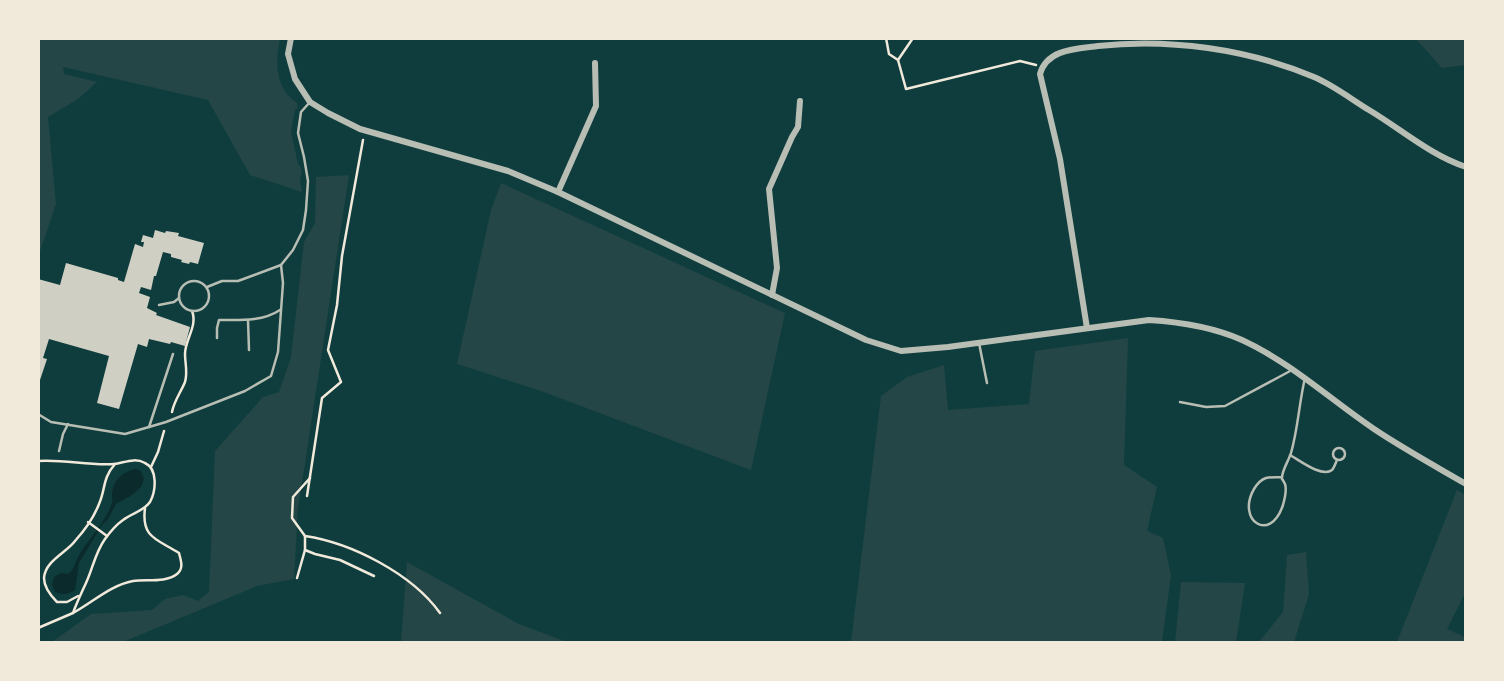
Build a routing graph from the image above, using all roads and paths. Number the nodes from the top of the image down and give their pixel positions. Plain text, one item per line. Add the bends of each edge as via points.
1 (291, 38) edge
2 (886, 38) edge
3 (913, 38) edge
4 (898, 60) junction
5 (595, 63) dead end
6 (1042, 67) junction
7 (800, 101) dead end
8 (310, 102) junction
9 (366, 130) junction
10 (1465, 167) edge
11 (558, 192) junction
12 (281, 265) junction
13 (207, 287) junction
14 (772, 295) junction
15 (179, 298) junction
16 (159, 305) dead end
17 (280, 310) junction
18 (192, 311) junction
19 (248, 320) junction
20 (1087, 328) junction
21 (216, 338) dead end
22 (979, 343) junction
23 (249, 350) dead end
24 (173, 354) dead end
25 (1292, 370) junction
26 (1305, 378) junction
27 (987, 383) dead end
28 (1180, 402) dead end
29 (38, 414) edge
30 (166, 422) junction
31 (68, 424) junction
32 (149, 427) junction
33 (59, 451) dead end
34 (1290, 455) junction
35 (1337, 460) dead end
36 (38, 461) edge
37 (115, 464) junction
38 (151, 467) junction
39 (1282, 477) junction
40 (310, 478) junction
41 (1465, 484) edge
42 (307, 496) dead end
43 (145, 506) junction
44 (88, 522) junction
45 (107, 536) junction
46 (305, 536) junction
47 (305, 550) junction
48 (374, 576) dead end
49 (297, 578) dead end
50 (79, 596) junction
51 (74, 613) junction
52 (440, 613) dead end
53 (38, 628) edge

1 - 8 street via 288,54 295,79
2 - 4 path via 889,54
3 - 4 path
4 - 6 path via 906,89 1020,61
5 - 11 street via 596,106
6 - 10 street via 1065,50 1115,44 1183,45 1253,56 1316,78 1433,152
6 - 20 street
7 - 14 street via 798,127 769,189 777,268
8 - 9 street
8 - 12 lane via 302,112 298,133 308,181 303,230
9 - 11 street via 508,170
9 - 40 path via 328,350 341,382 322,398
11 - 14 street
12 - 13 lane
12 - 17 lane
13 - 15 lane via 199,281 189,282 181,288
13 - 18 lane via 209,302
14 - 22 street via 866,340 901,351
15 - 16 lane
15 - 18 lane via 183,307
17 - 19 lane
17 - 30 lane via 278,352 271,376
18 - 30 path via 195,318 185,354 186,379
19 - 21 lane via 219,320
19 - 23 lane
20 - 22 street
20 - 25 street via 1149,320 1219,331
22 - 27 lane
24 - 32 lane
25 - 26 street
25 - 28 lane via 1225,406
26 - 34 lane
26 - 41 street via 1376,431
29 - 31 lane
30 - 32 lane
30 - 38 path
31 - 32 lane via 125,434
31 - 33 lane
34 - 35 lane via 1314,470 1327,472
34 - 39 lane
36 - 37 path
37 - 38 path via 133,460
37 - 44 path
38 - 43 path via 154,488
39 - 39 lane via 1286,491 1278,518 1258,524 1248,511 1250,496 1263,478
40 - 42 path
40 - 46 path via 293,498 292,518
43 - 45 path
43 - 51 path via 145,529 179,553 181,569 169,578 119,585
44 - 45 path
44 - 50 path via 67,551 53,560 44,577 45,587 57,602
45 - 50 path
46 - 47 path
46 - 52 path via 322,538 396,572
47 - 48 path
47 - 49 path
50 - 51 path
51 - 53 path

